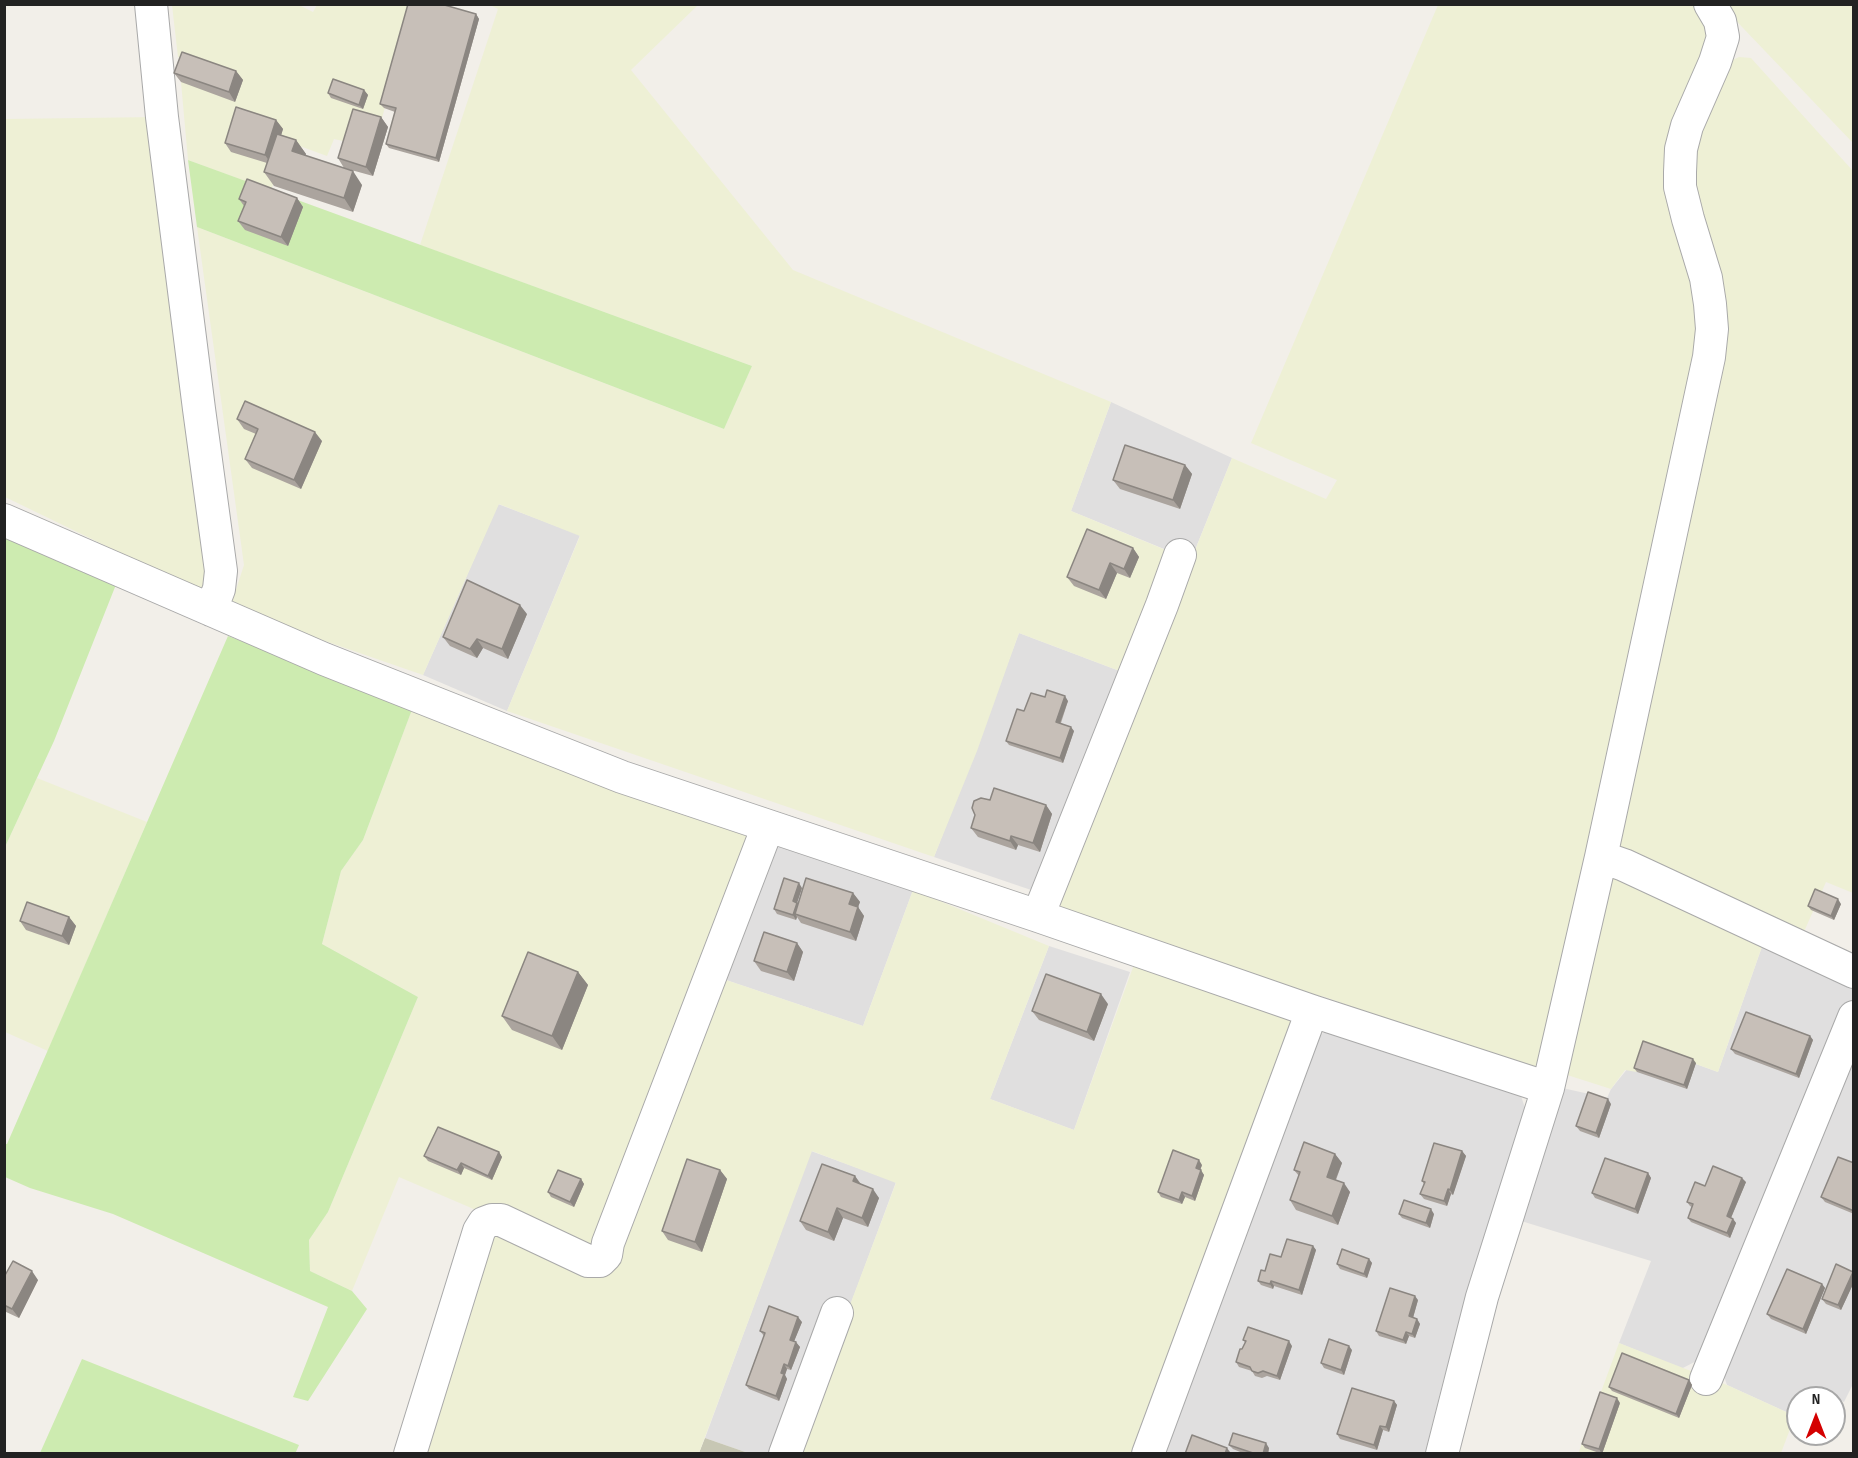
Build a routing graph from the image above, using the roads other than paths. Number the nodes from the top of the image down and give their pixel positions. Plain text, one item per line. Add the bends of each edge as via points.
1 (151, 4) edge
2 (1710, 4) edge
3 (4, 520) edge
4 (1179, 555) dead end
5 (211, 610) junction
6 (768, 826) junction
7 (1601, 857) junction
8 (1038, 916) junction
9 (1854, 972) edge
10 (1312, 1011) junction
11 (1854, 1017) edge
12 (1548, 1088) junction
13 (837, 1313) dead end
14 (1706, 1379) dead end
15 (410, 1454) edge
16 (785, 1454) edge
17 (1148, 1454) edge
18 (1442, 1454) edge

1 - 5 street via 221,572
2 - 7 street via 1720,21 1723,37 1687,126 1680,172 1683,198 1706,278 1712,328
3 - 5 street
4 - 8 street
5 - 6 street via 568,756
6 - 8 street
6 - 15 street via 606,1255 600,1261 588,1261 501,1220 484,1223
7 - 9 street
7 - 12 street
8 - 10 street
10 - 12 street
10 - 17 street
11 - 14 street
12 - 18 street via 1482,1298
13 - 16 street

